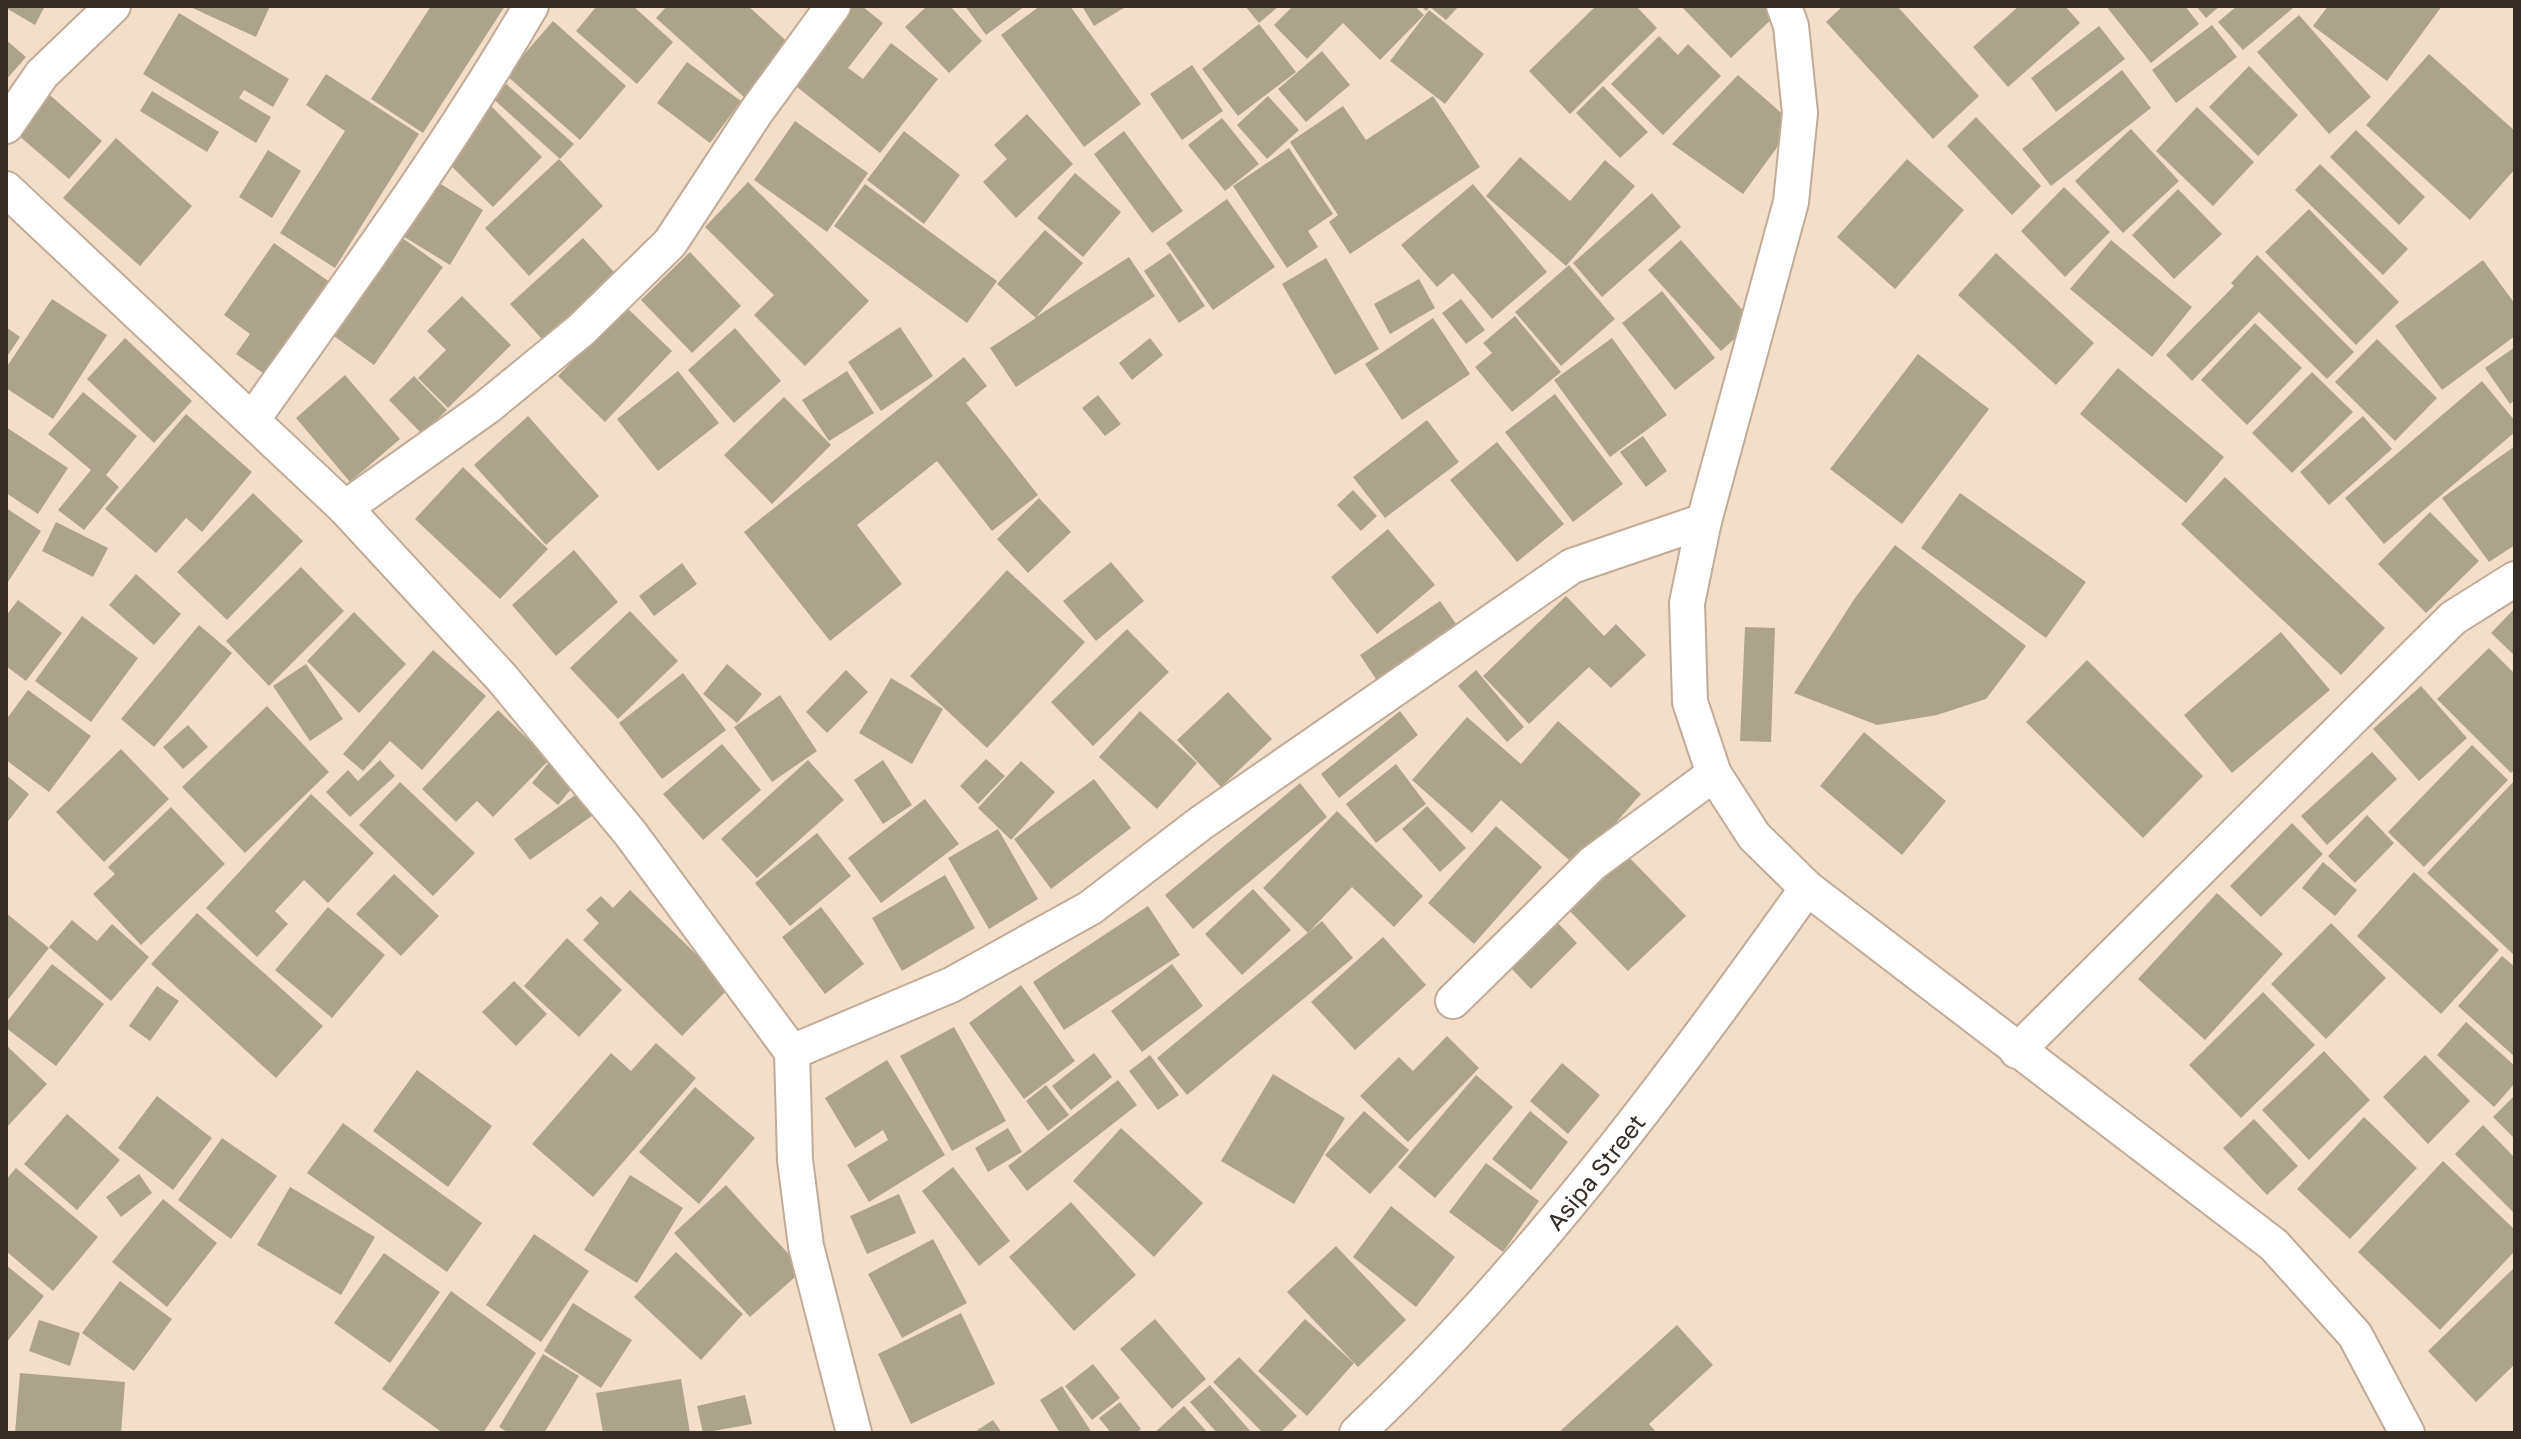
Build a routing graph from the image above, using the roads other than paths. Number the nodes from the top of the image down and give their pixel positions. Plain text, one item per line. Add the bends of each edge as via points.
1 (113, 6) edge
2 (531, 6) edge
3 (833, 6) edge
4 (1784, 6) edge
5 (6, 126) edge
6 (6, 189) edge
7 (252, 420) junction
8 (345, 508) junction
9 (1704, 521) junction
10 (2515, 579) edge
11 (1714, 774) junction
12 (1807, 888) junction
13 (1453, 1001) dead end
14 (2017, 1051) junction
15 (792, 1052) junction
16 (854, 1433) edge
17 (1357, 1433) edge
18 (2407, 1433) edge

1 - 5 street via 42,74
2 - 7 street via 415,191
3 - 8 street via 670,243 581,330 487,407
4 - 9 street via 1800,113 1791,202
6 - 7 street
7 - 8 street
8 - 15 street via 502,678 630,833
9 - 11 street via 1687,603 1690,702
9 - 15 street via 1572,566 1201,823 1090,908 951,985
10 - 14 street via 2453,618
11 - 12 street via 1754,836
11 - 13 street via 1593,863
12 - 14 street
12 - 17 street, Asipa Street via 1553,1224 1415,1378
14 - 18 street via 2274,1245 2355,1335
15 - 16 street via 795,1160 806,1246

